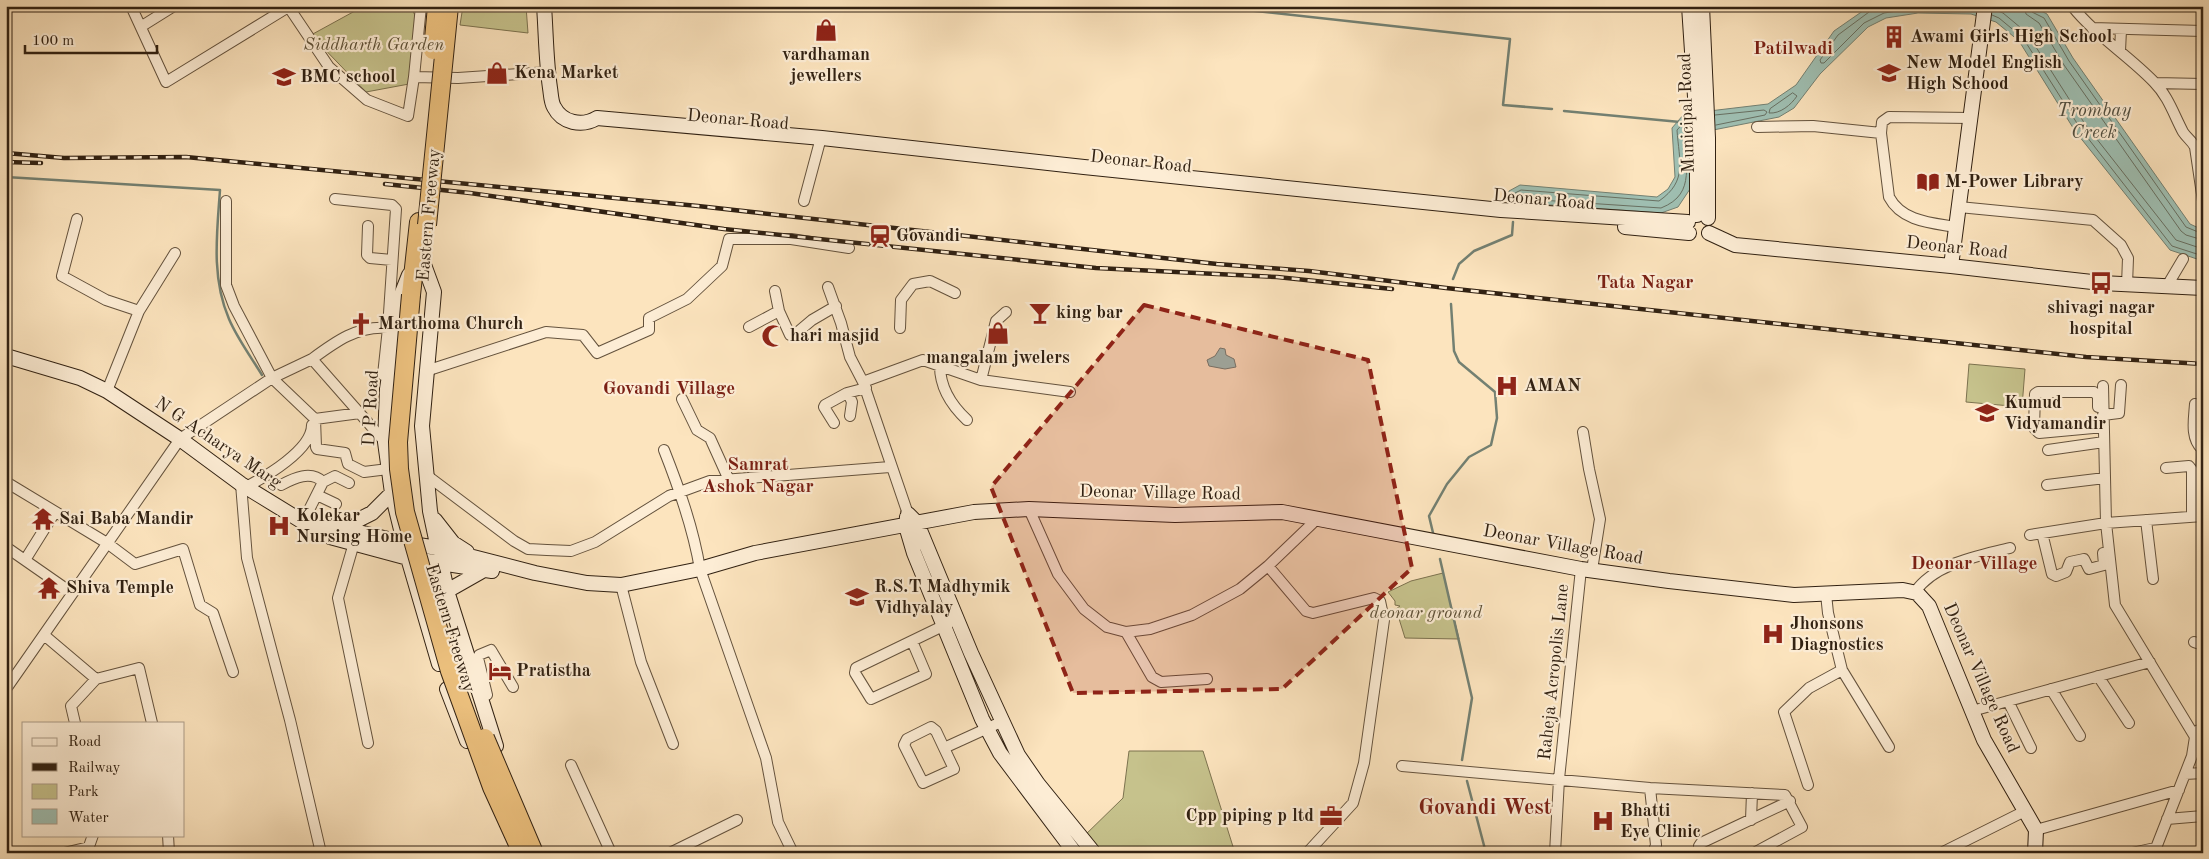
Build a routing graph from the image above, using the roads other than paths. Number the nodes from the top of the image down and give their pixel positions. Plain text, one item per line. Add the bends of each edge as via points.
1 (131, 6) edge
2 (174, 6) edge
3 (421, 6) edge
4 (437, 6) edge
5 (449, 6) edge
6 (544, 6) edge
7 (1689, 6) edge
8 (1702, 6) edge
9 (1985, 6) edge
10 (2072, 6) edge
11 (289, 7) edge
12 (142, 26) junction
13 (2092, 28) junction
14 (2121, 30) junction
15 (2203, 31) edge
16 (2120, 51) junction
17 (548, 72) junction
18 (414, 77) junction
19 (2155, 83) junction
20 (2203, 84) edge
21 (1701, 107) junction
22 (1971, 118) junction
23 (1757, 127) dead end
24 (1881, 133) junction
25 (755, 136) junction
26 (2197, 141) edge
27 (819, 145) junction
28 (2200, 157) edge
29 (967, 158) junction
30 (2201, 175) edge
31 (335, 199) dead end
32 (226, 201) dead end
33 (804, 201) dead end
34 (2203, 201) edge
35 (1959, 207) junction
36 (77, 219) dead end
37 (1695, 222) junction
38 (423, 223) junction
39 (368, 226) dead end
40 (1956, 227) junction
41 (1709, 233) junction
42 (849, 248) dead end
43 (174, 253) dead end
44 (2183, 259) dead end
45 (392, 260) junction
46 (419, 261) junction
47 (1951, 266) junction
48 (2127, 286) junction
49 (2168, 286) junction
50 (828, 287) dead end
51 (2203, 288) edge
52 (775, 291) dead end
53 (955, 293) dead end
54 (416, 296) junction
55 (836, 306) junction
56 (779, 311) junction
57 (139, 312) junction
58 (1006, 312) dead end
59 (748, 327) dead end
60 (388, 328) junction
61 (900, 328) dead end
62 (6, 356) edge
63 (312, 358) junction
64 (940, 366) junction
65 (426, 372) junction
66 (270, 379) junction
67 (981, 380) junction
68 (865, 385) junction
69 (2121, 385) dead end
70 (2103, 386) dead end
71 (388, 389) junction
72 (107, 391) junction
73 (1070, 392) dead end
74 (848, 393) junction
75 (682, 399) dead end
76 (870, 402) junction
77 (2194, 404) dead end
78 (360, 413) junction
79 (2103, 415) junction
80 (315, 419) junction
81 (966, 420) dead end
82 (834, 423) dead end
83 (2101, 428) junction
84 (1583, 432) dead end
85 (180, 439) junction
86 (384, 442) junction
87 (2104, 442) junction
88 (2202, 443) edge
89 (664, 450) dead end
90 (2048, 450) dead end
91 (890, 467) junction
92 (388, 468) junction
93 (2166, 468) dead end
94 (425, 474) junction
95 (2201, 477) edge
96 (2105, 478) junction
97 (729, 480) junction
98 (6, 482) edge
99 (323, 482) junction
100 (349, 483) dead end
101 (243, 485) junction
102 (281, 485) dead end
103 (2046, 485) dead end
104 (680, 492) junction
105 (392, 493) junction
106 (317, 495) junction
107 (336, 504) dead end
108 (1029, 509) junction
109 (430, 511) junction
110 (55, 512) junction
111 (2198, 516) edge
112 (1317, 519) junction
113 (2146, 520) junction
114 (910, 521) junction
115 (304, 522) junction
116 (2106, 523) junction
117 (321, 527) junction
118 (342, 528) junction
119 (2042, 533) junction
120 (2030, 535) dead end
121 (2102, 538) dead end
122 (107, 543) junction
123 (404, 543) junction
124 (354, 544) junction
125 (6, 547) edge
126 (438, 548) junction
127 (2010, 548) dead end
128 (920, 550) junction
129 (408, 558) junction
130 (25, 560) junction
131 (441, 563) junction
132 (484, 565) junction
133 (1268, 566) junction
134 (700, 569) junction
135 (1587, 569) junction
136 (2153, 579) dead end
137 (621, 586) junction
138 (447, 591) junction
139 (1915, 592) junction
140 (72, 593) junction
141 (1826, 594) junction
142 (957, 618) junction
143 (943, 625) junction
144 (1126, 632) junction
145 (44, 634) junction
146 (912, 641) junction
147 (2150, 662) junction
148 (1842, 670) junction
149 (233, 672) dead end
150 (477, 672) junction
151 (2098, 676) junction
152 (96, 678) junction
153 (1207, 678) dead end
154 (514, 687) dead end
155 (6, 689) edge
156 (2052, 689) junction
157 (487, 695) dead end
158 (2008, 701) junction
159 (1972, 711) junction
160 (74, 722) edge
161 (152, 722) edge
162 (1001, 722) junction
163 (2129, 723) dead end
164 (987, 728) junction
165 (2203, 728) edge
166 (2193, 734) junction
167 (2080, 736) dead end
168 (368, 743) dead end
169 (673, 744) dead end
170 (944, 748) junction
171 (1889, 748) dead end
172 (2032, 748) dead end
173 (571, 765) dead end
174 (1402, 766) dead end
175 (2203, 773) edge
176 (2184, 774) junction
177 (1559, 779) junction
178 (1808, 785) dead end
179 (1650, 788) junction
180 (2179, 790) junction
181 (1752, 793) junction
182 (1790, 801) junction
183 (2025, 811) junction
184 (2203, 816) edge
185 (2167, 819) junction
186 (737, 820) dead end
187 (1751, 820) junction
188 (2036, 830) junction
189 (93, 836) edge
190 (168, 836) edge
191 (88, 850) edge
192 (2154, 850) edge
193 (64, 853) edge
194 (169, 853) edge
195 (321, 853) edge
196 (513, 853) edge
197 (522, 853) edge
198 (534, 853) edge
199 (542, 853) edge
200 (611, 853) edge
201 (670, 853) edge
202 (793, 853) edge
203 (1075, 853) edge
204 (1094, 853) edge
205 (1307, 853) edge
206 (1555, 853) edge
207 (1652, 853) edge
208 (1699, 853) edge
209 (1754, 853) edge
210 (1941, 853) edge
211 (2035, 853) edge
212 (2132, 853) edge

1 - 12 street
2 - 12 street
3 - 18 street
4 - 38 highway, Eastern Freeway, bridge
5 - 38 highway, Eastern Freeway, bridge
6 - 17 main road, Deonar Road
7 - 21 main road, Municipal Road
8 - 21 main road, Municipal Road
9 - 22 main road
10 - 13 street
11 - 12 street via 166,82
11 - 18 street via 329,67 367,100 408,116
13 - 14 street
13 - 16 street
14 - 15 street
14 - 16 street
16 - 19 street
17 - 18 street via 458,78
17 - 25 main road, Deonar Road via 553,106 563,119 590,122 595,126 619,124
19 - 20 street
19 - 26 street via 2184,134
21 - 37 main road, Municipal Road
22 - 24 street via 1889,117 1882,122
22 - 35 main road
23 - 24 street via 1813,126
24 - 40 street via 1892,202 1907,216
25 - 27 main road, Deonar Road
25 - 29 main road, Deonar Road via 822,138
26 - 28 street
27 - 29 main road, Deonar Road
27 - 33 street
28 - 30 street
29 - 37 main road, Deonar Road via 1482,211 1658,225
30 - 34 street
31 - 45 street via 392,205 396,209
32 - 66 street via 226,285
35 - 40 main road
35 - 48 street via 2093,220 2121,245 2128,258
36 - 57 street via 62,276 106,300
37 - 41 main road, Municipal Road via 1711,226
37 - 41 main road, Deonar Road via 1699,239
38 - 46 highway, Eastern Freeway
39 - 45 street via 367,255
40 - 47 main road
41 - 47 main road, Deonar Road via 1735,245
42 - 65 street via 791,239 729,239 722,266 687,299 650,318 649,330 597,353 583,335 546,332
43 - 57 street
44 - 49 street
45 - 60 street
46 - 54 highway, Eastern Freeway
46 - 65 main road via 434,292
46 - 71 main road, D P Road via 402,295
47 - 48 main road, Deonar Road
48 - 49 main road, Deonar Road
49 - 51 main road, Deonar Road
50 - 55 street
52 - 56 street
53 - 61 street via 930,281 913,284 901,300
54 - 197 highway, Eastern Freeway, bridge via 398,442 405,512 450,672 492,788
54 - 198 highway, Eastern Freeway, bridge via 407,442 412,507 485,738
55 - 56 street via 793,336
55 - 68 street via 850,357
56 - 59 street
57 - 72 street
58 - 67 street via 996,321
60 - 63 street via 362,329 336,341
60 - 71 street via 382,377
62 - 72 main road, N G Acharya Marg via 80,378
63 - 66 street
63 - 78 street
64 - 67 street
64 - 68 street via 923,360
64 - 81 street via 941,381 947,395
65 - 94 main road via 422,426
66 - 80 street
66 - 85 street via 247,398
66 - 101 street via 311,421 311,435 282,466
67 - 73 street
68 - 74 street
68 - 76 street
69 - 79 street via 2119,413
70 - 79 street
71 - 86 main road, D P Road
72 - 85 main road, N G Acharya Marg
74 - 76 street via 852,400 851,412
74 - 82 street via 824,407
75 - 97 street via 697,430 710,438
76 - 91 street
77 - 88 street via 2196,444
78 - 80 street
78 - 86 street
79 - 83 street
80 - 92 street via 317,449 345,453 348,464 364,472
83 - 83 street via 2040,433 2034,428 2035,394 2094,392 2098,396
83 - 87 street
84 - 135 street, Raheja Acropolis Lane via 1600,518
85 - 101 main road, N G Acharya Marg
85 - 122 street
86 - 92 main road, D P Road
87 - 90 street
87 - 96 street
88 - 95 street
89 - 104 street
91 - 97 street
91 - 114 street
92 - 105 main road, D P Road
93 - 111 street via 2189,466 2192,470
94 - 104 street via 528,549 571,550 594,542 668,496
94 - 109 main road
95 - 111 street
96 - 103 street
96 - 116 street
97 - 104 street via 710,481
98 - 110 street
99 - 100 street via 335,476
99 - 102 street via 310,475
99 - 106 street
101 - 115 main road, N G Acharya Marg
101 - 195 street via 247,558
104 - 134 street
105 - 118 main road via 372,513
105 - 123 main road, D P Road
106 - 107 street
106 - 115 street
108 - 112 main road, Deonar Village Road via 1176,515 1282,512
108 - 114 main road, Deonar Village Road via 974,512
108 - 144 street via 1058,574 1084,609 1107,628
109 - 126 main road
109 - 132 main road via 453,543
110 - 122 street
110 - 130 street
111 - 113 street
112 - 133 street
112 - 135 main road, Deonar Village Road
113 - 116 street
113 - 136 street
114 - 128 main road
114 - 134 main road, Deonar Village Road via 755,553
115 - 117 main road, N G Acharya Marg
116 - 119 street
116 - 147 street via 2115,605
117 - 118 main road
117 - 124 main road, N G Acharya Marg via 330,537
118 - 123 main road
119 - 120 street
119 - 121 street via 2052,574 2056,576 2066,572 2070,562 2081,558 2089,569 2104,565
122 - 140 street
122 - 149 street via 135,564 183,549 200,605 213,613
123 - 126 main road
123 - 129 main road, D P Road
124 - 129 main road, N G Acharya Marg
124 - 168 street via 338,598
125 - 130 street
126 - 131 main road
126 - 132 main road
127 - 139 street via 1938,571 1923,581
128 - 142 main road
128 - 143 main road
129 - 131 main road, N G Acharya Marg
129 - 196 main road, D P Road via 458,719
130 - 140 street
131 - 132 main road, N G Acharya Marg
131 - 138 main road
132 - 137 main road, Deonar Village Road
132 - 138 main road
133 - 144 street via 1240,589 1192,615 1150,629
133 - 205 street via 1306,611 1313,613 1374,598 1380,601 1384,620 1364,763 1353,803
134 - 137 main road, Deonar Village Road
134 - 202 street via 766,758 780,828
135 - 141 main road, Deonar Village Road via 1794,595
135 - 177 street, Raheja Acropolis Lane
137 - 169 street via 641,662
138 - 150 main road
139 - 141 main road, Deonar Village Road via 1887,589
139 - 159 main road, Deonar Village Road via 1929,606
140 - 145 street
141 - 148 street
142 - 143 street
142 - 162 main road
143 - 146 street
143 - 164 main road
144 - 153 street via 1152,677 1161,682
145 - 152 street
145 - 155 street
146 - 146 street via 856,668 855,672 871,699 926,674
147 - 151 street
147 - 166 street
148 - 171 street
148 - 178 street via 1809,688 1784,712
150 - 154 street via 479,655 491,650
150 - 157 street
150 - 199 main road via 490,733
151 - 156 street
151 - 163 street
152 - 160 street via 71,706
152 - 161 street via 139,668
156 - 158 street
156 - 167 street
158 - 159 street
158 - 172 street
159 - 183 main road, Deonar Village Road via 1984,740
162 - 164 street
162 - 204 main road via 1038,784
164 - 170 street
164 - 203 main road via 1000,753
165 - 166 street
166 - 176 street via 2192,756
170 - 170 street via 931,727 904,742 923,783 954,769
173 - 200 street
174 - 177 street
175 - 176 street
176 - 180 street
177 - 179 street
177 - 206 street, Raheja Acropolis Lane
179 - 181 street
179 - 207 street via 1656,845
180 - 185 street
180 - 188 street
181 - 182 street via 1785,795
181 - 187 street
182 - 187 street
182 - 209 street via 1802,827
183 - 188 main road, Deonar Village Road
183 - 210 street
184 - 185 street
185 - 192 street
186 - 201 street
187 - 208 street via 1701,843
188 - 211 main road
189 - 191 street
190 - 194 street
191 - 193 street
192 - 212 street

